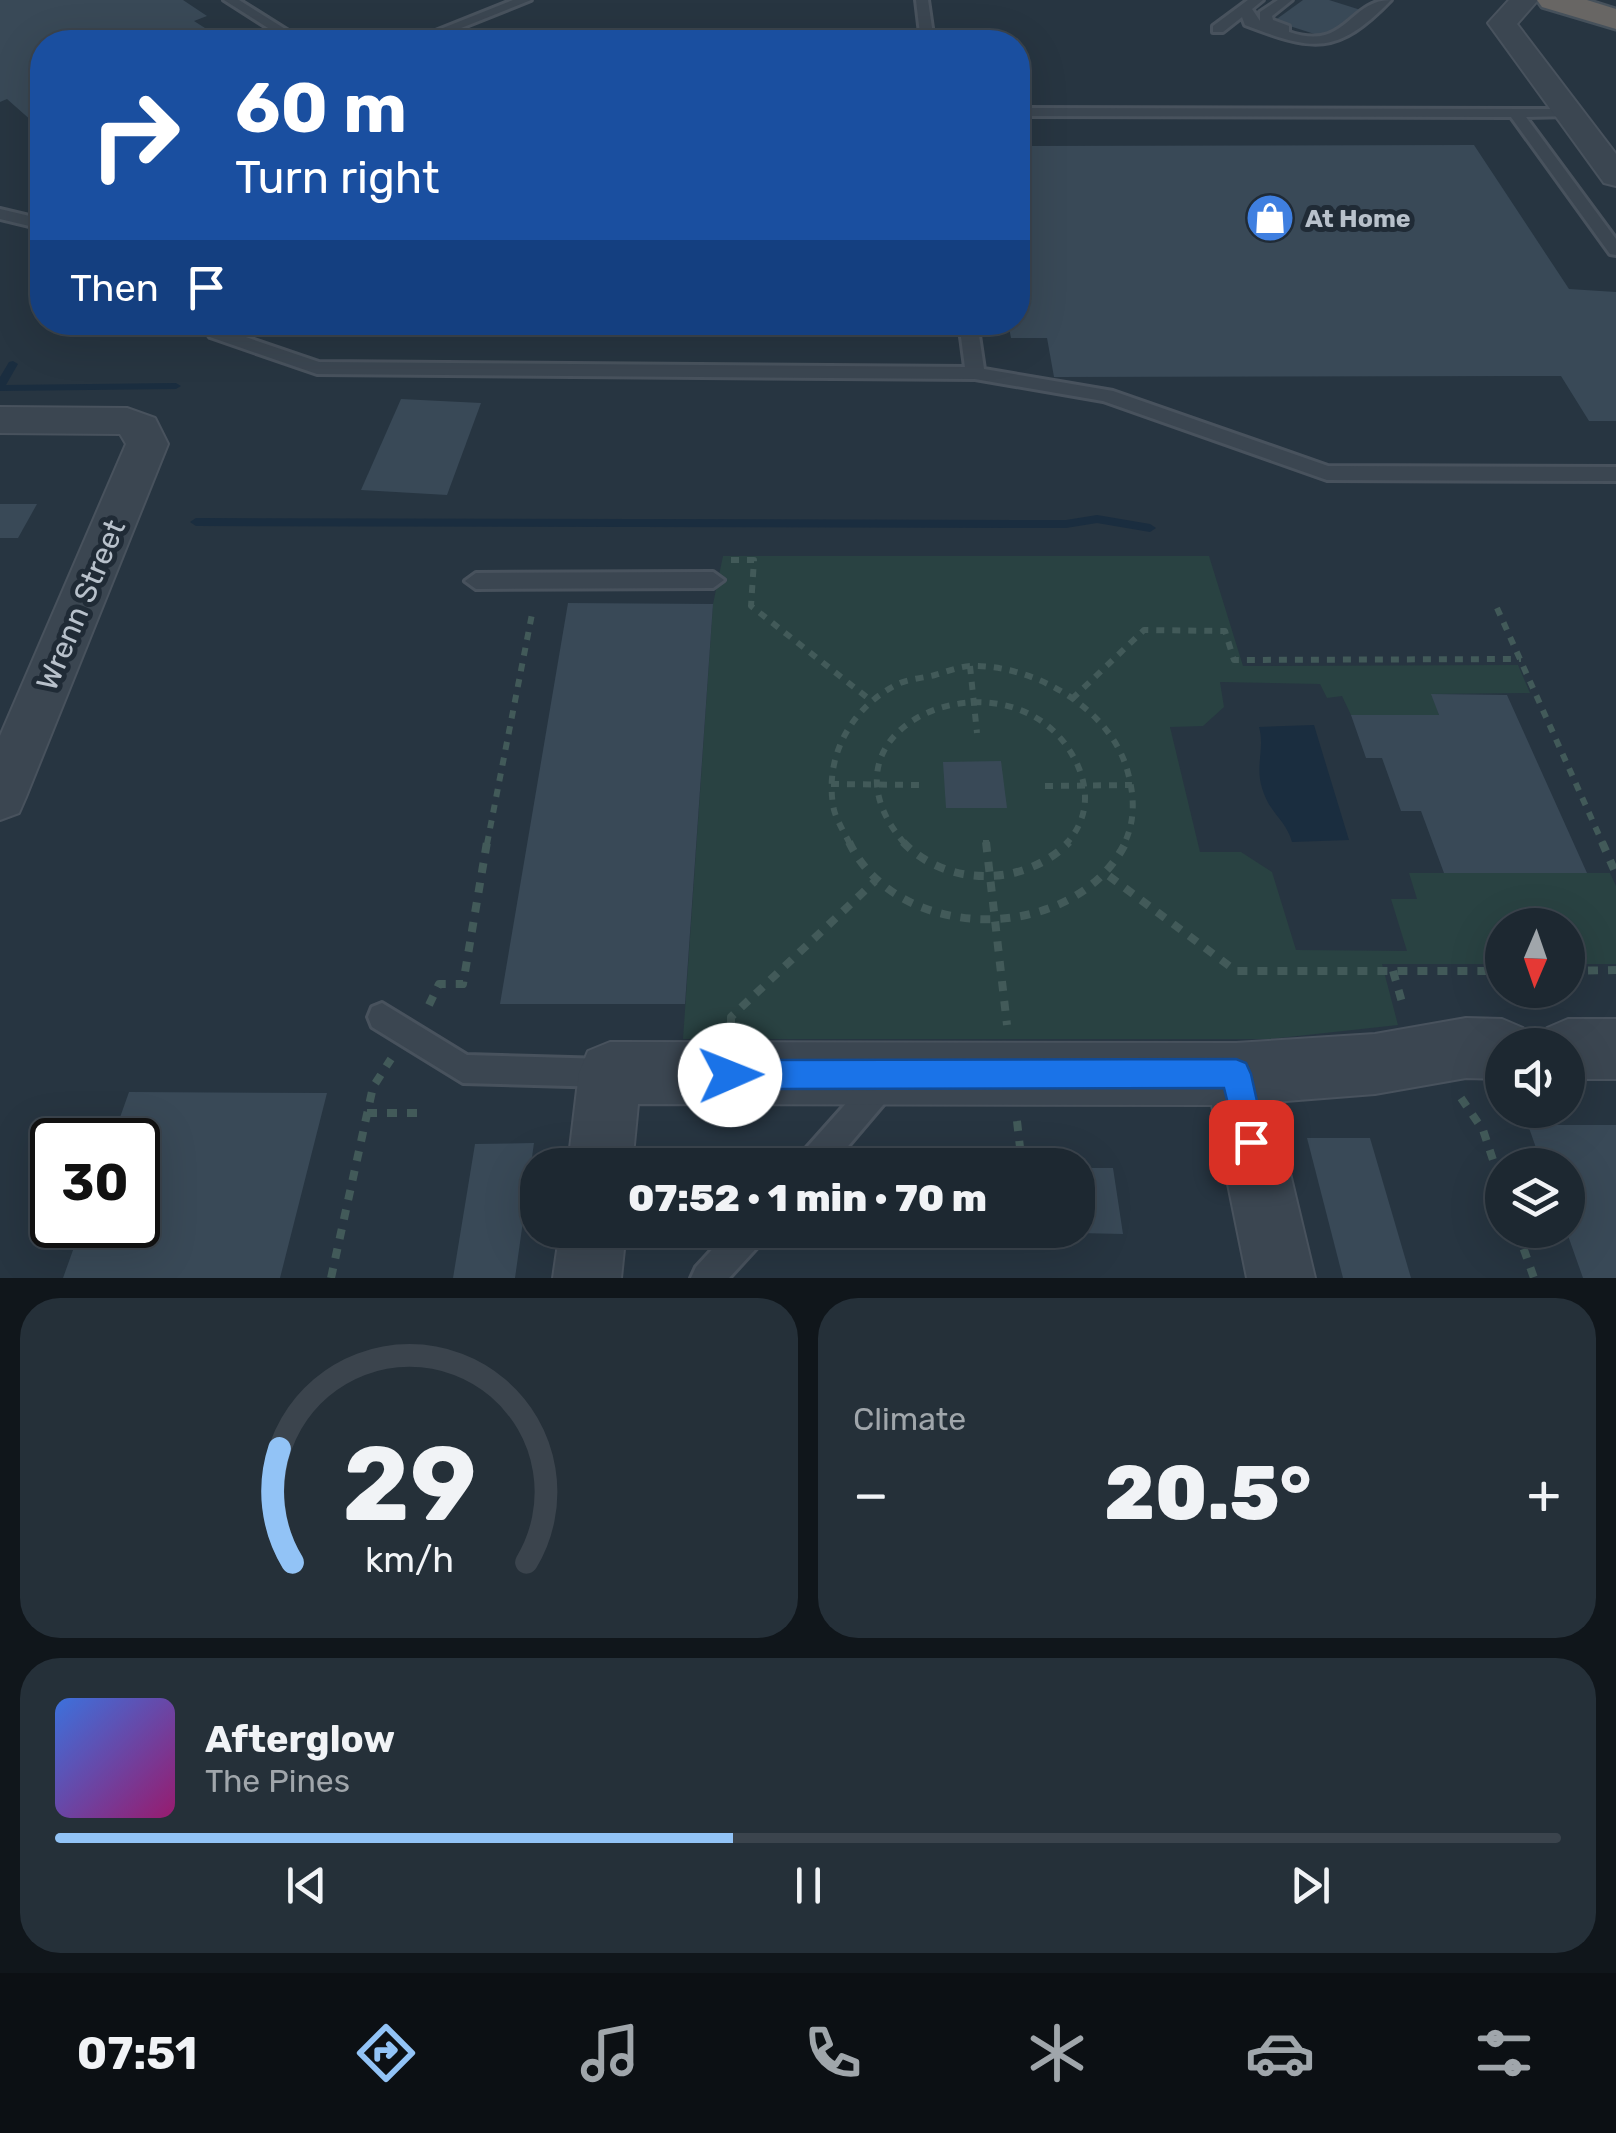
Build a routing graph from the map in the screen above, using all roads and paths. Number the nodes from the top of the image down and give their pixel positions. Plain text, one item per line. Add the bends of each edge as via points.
1 (230, 0) edge
2 (525, 0) edge
3 (922, 0) edge
4 (1286, 0) edge
5 (1385, 0) edge
6 (1524, 0) edge
7 (1553, 0) edge
8 (1251, 4) edge
9 (1616, 18) edge
10 (1218, 29) dead end
11 (279, 30) edge
12 (446, 30) edge
13 (926, 30) edge
14 (1328, 42) junction
15 (1030, 112) edge
16 (1515, 113) junction
17 (1567, 113) junction
18 (1616, 176) edge
19 (0, 214) edge
20 (30, 221) edge
21 (1616, 250) edge
22 (222, 335) edge
23 (970, 335) edge
24 (975, 373) junction
25 (0, 420) edge
26 (1616, 474) edge
27 (713, 580) dead end
28 (476, 581) dead end
29 (536, 596) dead end
30 (1497, 608) dead end
31 (1521, 659) junction
32 (970, 666) junction
33 (1072, 698) junction
34 (974, 701) junction
35 (977, 733) dead end
36 (830, 784) junction
37 (1085, 784) junction
38 (876, 785) junction
39 (920, 785) dead end
40 (1132, 785) junction
41 (1045, 786) dead end
42 (0, 797) edge
43 (986, 840) dead end
44 (1616, 874) edge
45 (1109, 876) junction
46 (990, 879) junction
47 (874, 881) junction
48 (993, 920) junction
49 (1585, 970) edge
50 (1616, 970) edge
51 (1393, 971) junction
52 (1485, 971) edge
53 (429, 1005) dead end
54 (382, 1018) dead end
55 (1409, 1024) dead end
56 (731, 1030) dead end
57 (1009, 1042) dead end
58 (1485, 1048) edge
59 (1585, 1049) edge
60 (1616, 1049) edge
61 (392, 1058) dead end
62 (893, 1072) junction
63 (610, 1073) junction
64 (1236, 1074) junction
65 (1452, 1085) dead end
66 (1016, 1108) dead end
67 (367, 1113) junction
68 (424, 1113) dead end
69 (602, 1148) edge
70 (827, 1148) edge
71 (1020, 1148) edge
72 (1489, 1148) edge
73 (590, 1248) edge
74 (736, 1248) edge
75 (1524, 1248) edge
76 (331, 1278) edge
77 (587, 1278) edge
78 (708, 1278) edge
79 (1281, 1278) edge
80 (1534, 1278) edge

1 - 11 lane
2 - 12 lane
3 - 13 lane
4 - 14 lane via 1265,15 1267,22
5 - 14 lane
6 - 17 street via 1502,23
7 - 9 highway
8 - 10 lane
8 - 14 lane via 1250,22
15 - 16 lane
16 - 17 lane
16 - 21 lane
17 - 18 street
19 - 20 lane
22 - 24 lane via 317,368
23 - 24 lane
24 - 26 lane via 1106,395 1326,473
25 - 42 street, Wrenn Street via 126,421 144,431 146,451
27 - 28 lane
29 - 53 path via 463,984 440,984
30 - 31 path
31 - 33 path via 1234,660 1225,631 1144,630
31 - 44 path
32 - 33 path via 1023,674
32 - 34 path
32 - 36 path via 914,675 869,699 840,733
33 - 40 path via 1121,752
34 - 35 path
34 - 37 path via 1002,702 1058,732
34 - 38 path via 944,704 895,731
36 - 38 path
36 - 47 path via 846,843
37 - 40 path
37 - 41 path
37 - 46 path via 1085,812 1052,860
38 - 39 path
38 - 46 path via 891,829 916,854 950,871
40 - 45 path via 1128,846
43 - 46 path
45 - 48 path via 1052,912
45 - 51 path via 1236,970
46 - 48 path
47 - 48 path via 917,907 968,921
47 - 56 path via 731,1018
48 - 57 path
49 - 50 path
51 - 52 path
51 - 55 path
54 - 63 lane via 462,1069
58 - 64 street
59 - 60 street
61 - 67 path
62 - 63 street
62 - 64 street
62 - 70 lane
63 - 69 street
64 - 79 street
65 - 72 path
66 - 71 path
67 - 68 path
67 - 76 path
73 - 77 street
74 - 78 lane
75 - 80 path

